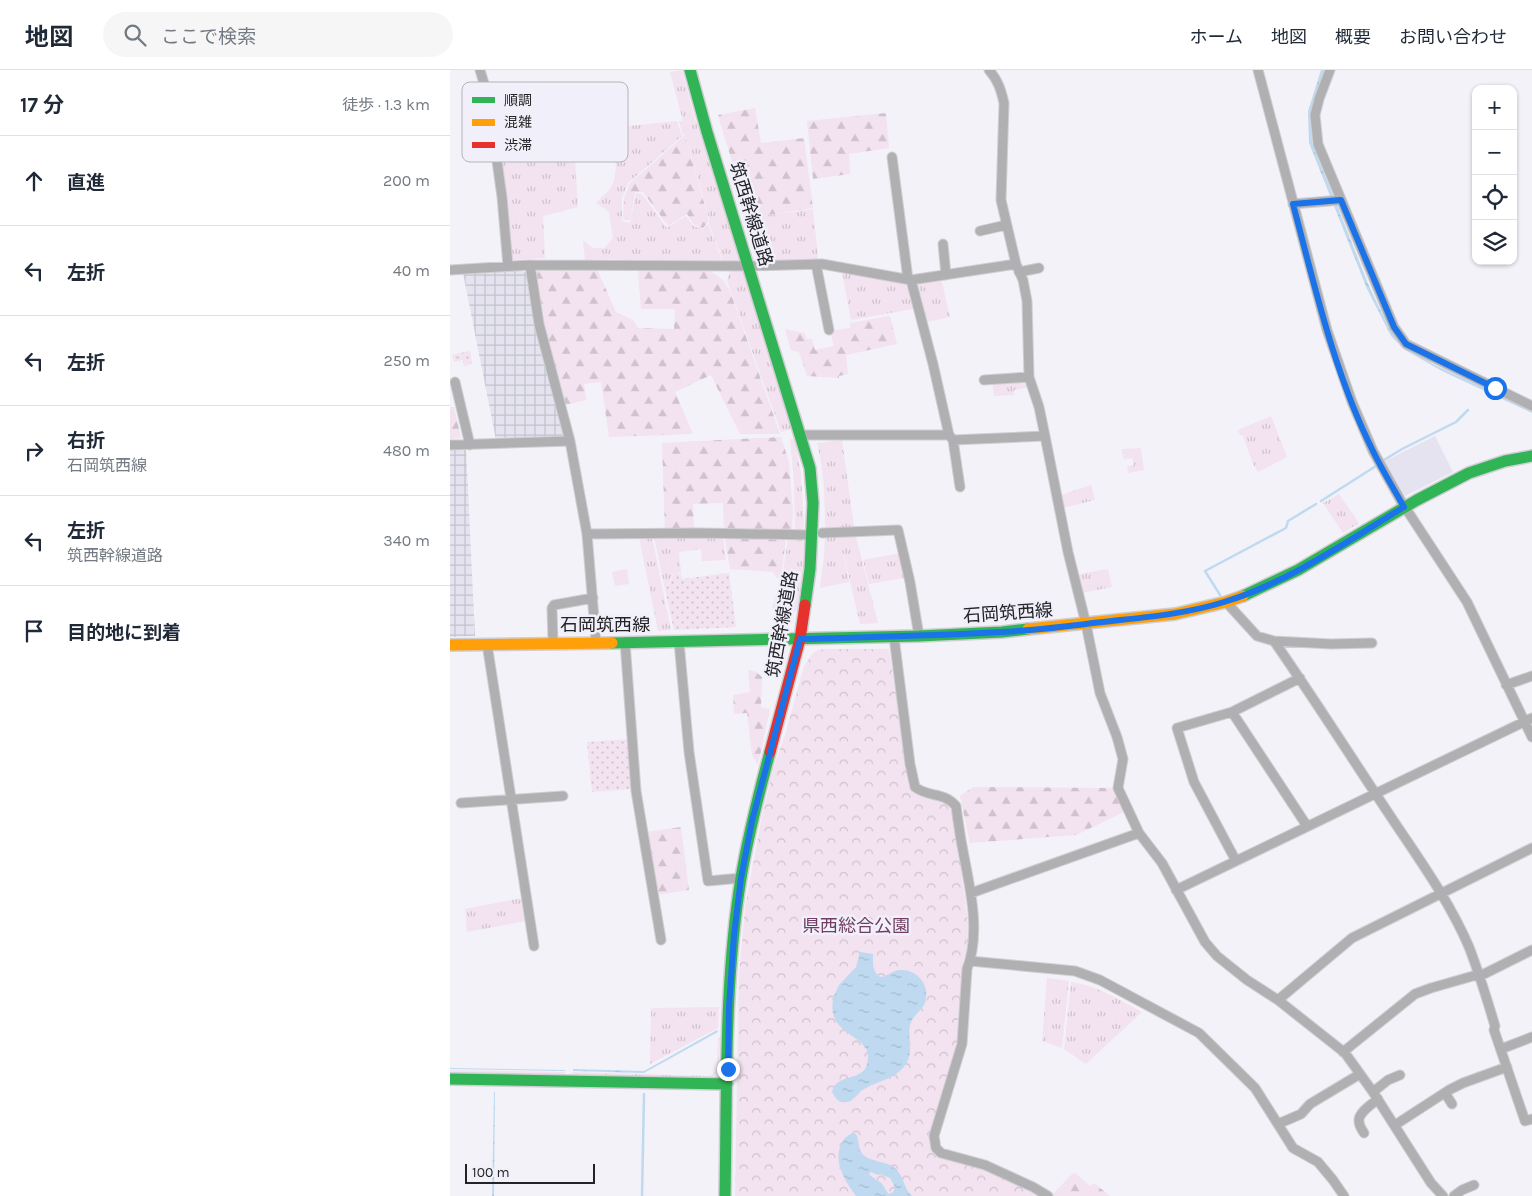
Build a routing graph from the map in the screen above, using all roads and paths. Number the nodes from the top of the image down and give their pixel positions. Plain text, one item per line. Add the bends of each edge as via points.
1 (690, 70) edge
2 (989, 70) edge
3 (1258, 70) edge
4 (1330, 70) edge
5 (892, 157) dead end
6 (497, 162) edge
7 (1341, 200) junction
8 (1293, 204) junction
9 (1006, 225) junction
10 (980, 231) dead end
11 (943, 244) dead end
12 (816, 264) junction
13 (530, 265) junction
14 (508, 266) junction
15 (749, 266) junction
16 (1018, 268) junction
17 (1039, 268) dead end
18 (450, 270) edge
19 (946, 275) junction
20 (909, 279) junction
21 (829, 330) dead end
22 (1029, 377) junction
23 (984, 380) dead end
24 (455, 382) dead end
25 (1532, 406) edge
26 (801, 435) junction
27 (1045, 436) junction
28 (951, 438) junction
29 (570, 441) junction
30 (470, 444) junction
31 (450, 445) edge
32 (1532, 456) edge
33 (960, 487) dead end
34 (1404, 507) junction
35 (587, 534) junction
36 (817, 534) junction
37 (593, 598) junction
38 (1226, 602) junction
39 (1086, 624) junction
40 (919, 636) junction
41 (894, 637) junction
42 (800, 639) junction
43 (1274, 641) junction
44 (596, 642) junction
45 (626, 642) junction
46 (679, 642) junction
47 (553, 643) junction
48 (1372, 643) dead end
49 (488, 644) junction
50 (450, 645) edge
51 (1532, 676) edge
52 (1300, 678) junction
53 (1506, 685) junction
54 (1232, 712) junction
55 (1528, 720) edge
56 (1532, 737) edge
57 (1375, 793) junction
58 (563, 796) dead end
59 (512, 800) junction
60 (461, 803) dead end
61 (1307, 826) junction
62 (1139, 833) junction
63 (1532, 848) edge
64 (1236, 861) junction
65 (741, 878) junction
66 (1176, 890) junction
67 (1441, 892) junction
68 (971, 893) junction
69 (661, 940) dead end
70 (534, 946) dead end
71 (1532, 950) edge
72 (970, 961) junction
73 (1480, 976) junction
74 (1278, 1000) junction
75 (1532, 1037) edge
76 (1501, 1049) junction
77 (1343, 1052) junction
78 (1507, 1067) junction
79 (1360, 1074) junction
80 (1400, 1075) dead end
81 (450, 1079) edge
82 (728, 1084) junction
83 (1445, 1093) junction
84 (1375, 1095) junction
85 (1452, 1104) dead end
86 (1532, 1119) edge
87 (1278, 1124) junction
88 (1395, 1125) junction
89 (1364, 1133) dead end
90 (1474, 1185) dead end
91 (725, 1196) edge
92 (1048, 1196) edge
93 (1344, 1196) edge
94 (1443, 1196) edge
95 (1454, 1196) edge

1 - 15 street, 筑西幹線道路
2 - 9 street via 997,79 1004,103 1001,194
3 - 8 street
4 - 7 street via 1315,115 1318,144
5 - 20 street
6 - 14 street
7 - 8 street
7 - 25 street via 1394,327 1406,344
8 - 34 street via 1327,332 1352,402 1372,451
9 - 10 street
9 - 16 street
11 - 19 street
12 - 15 street
12 - 20 street
12 - 21 street
13 - 14 street
13 - 15 street
13 - 29 street via 539,324
14 - 18 street
15 - 26 street, 筑西幹線道路
16 - 17 street
16 - 19 street
16 - 22 street via 1027,301
19 - 20 street
20 - 28 street
22 - 23 street
22 - 27 street
24 - 30 street
26 - 28 street
26 - 36 street, 筑西幹線道路 via 810,468
27 - 28 street
27 - 39 street
28 - 33 street
29 - 30 street
29 - 35 street
30 - 31 street
32 - 34 street, 石岡筑西線 via 1505,460 1469,473
34 - 38 street, 石岡筑西線 via 1298,570
34 - 53 street via 1467,602
35 - 36 street
35 - 37 street
36 - 40 street via 898,530
36 - 42 street, 筑西幹線道路
37 - 44 street
37 - 47 street via 554,605
38 - 39 street, 石岡筑西線 via 1174,614
38 - 43 street via 1257,636
39 - 40 street, 石岡筑西線
39 - 62 street via 1100,693 1123,759 1118,788
40 - 41 street, 石岡筑西線
41 - 42 street, 石岡筑西線
41 - 68 street via 915,787 923,793 951,800 956,806
42 - 46 street, 石岡筑西線
42 - 65 street, 筑西幹線道路 via 752,821
43 - 48 street
43 - 52 street
44 - 45 street, 石岡筑西線
44 - 47 street, 石岡筑西線
45 - 46 street, 石岡筑西線
45 - 69 street via 636,791
46 - 65 street via 689,752 708,881
47 - 49 street, 石岡筑西線
49 - 50 street, 石岡筑西線
49 - 59 street
51 - 53 street
52 - 54 street
52 - 57 street
53 - 55 street
54 - 61 street
54 - 64 street via 1176,728 1194,782
55 - 56 street
55 - 57 street
57 - 61 street
57 - 67 street
58 - 59 street
59 - 60 street
59 - 70 street
61 - 64 street
62 - 66 street via 1162,862
62 - 68 street
63 - 67 street
64 - 66 street
65 - 82 street, 筑西幹線道路 via 731,980
66 - 74 street via 1205,942 1217,956
67 - 73 street
67 - 74 street via 1352,938
68 - 72 street via 974,930
71 - 73 street
72 - 87 street via 1075,971 1146,1003 1199,1033 1255,1088
72 - 92 street via 962,1044 934,1136 936,1148 941,1153 985,1165
73 - 76 street
73 - 77 street via 1415,994
74 - 77 street
75 - 76 street
76 - 78 street
77 - 79 street
78 - 83 street
78 - 86 street via 1525,1121
79 - 84 street
79 - 87 street via 1310,1104 1301,1114
80 - 84 street via 1388,1080
81 - 82 street
82 - 91 street, 筑西幹線道路
83 - 85 street
83 - 88 street
84 - 88 street
84 - 89 street via 1359,1117
87 - 93 street via 1293,1148 1318,1162
88 - 94 street via 1431,1183
90 - 95 street

